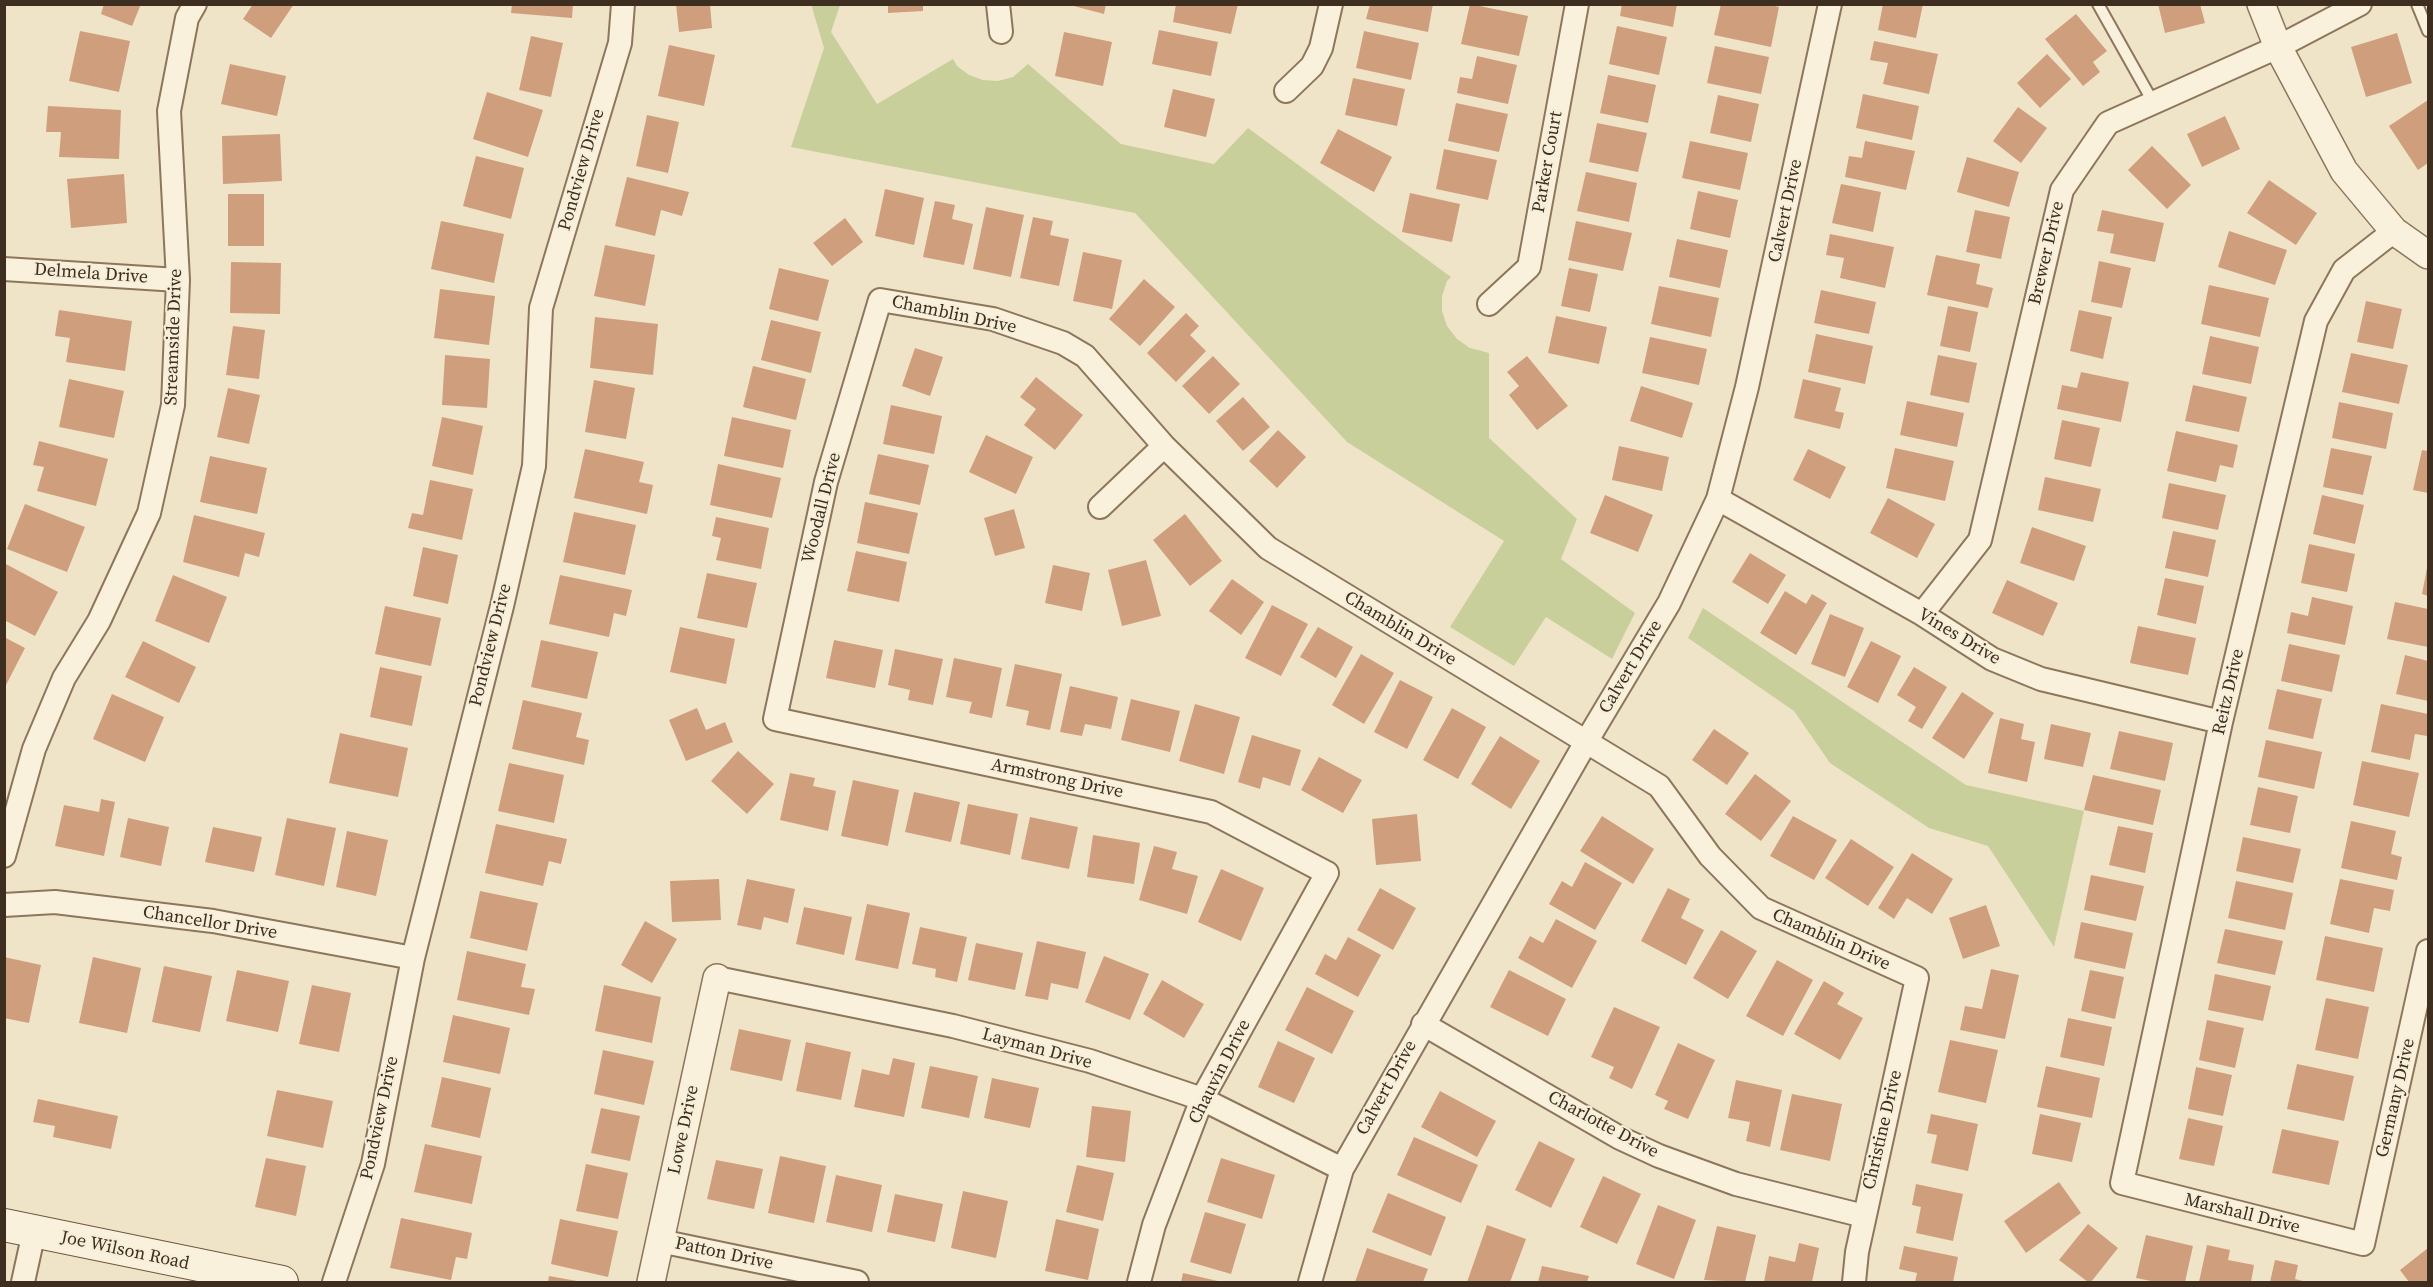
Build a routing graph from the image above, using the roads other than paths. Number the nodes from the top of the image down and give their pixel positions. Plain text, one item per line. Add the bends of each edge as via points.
1 (195, 4) edge
2 (623, 4) edge
3 (998, 4) edge
4 (1331, 4) edge
5 (1577, 4) edge
6 (1830, 4) edge
7 (2098, 4) edge
8 (2261, 4) edge
9 (2360, 4) edge
10 (2416, 4) edge
11 (2428, 31) edge
12 (1001, 32) dead end
13 (2278, 47) junction
14 (1286, 91) dead end
15 (2153, 102) junction
16 (2394, 231) junction
17 (2428, 255) edge
18 (4, 268) edge
19 (178, 280) junction
20 (880, 300) joint
21 (1489, 304) dead end
22 (1164, 446) junction
23 (1718, 499) junction
24 (1100, 507) dead end
25 (1922, 614) junction
26 (775, 719) joint
27 (2221, 722) junction
28 (1586, 742) junction
29 (4, 856) edge
30 (1327, 873) joint
31 (4, 904) edge
32 (2428, 951) edge
33 (413, 958) junction
34 (717, 978) joint
35 (1917, 978) joint
36 (1423, 1024) junction
37 (1202, 1099) junction
38 (1342, 1169) junction
39 (2122, 1183) joint
40 (1864, 1216) junction
41 (4, 1225) edge
42 (34, 1232) junction
43 (660, 1241) junction
44 (2363, 1244) joint
45 (23, 1282) edge
46 (282, 1282) edge
47 (334, 1282) edge
48 (651, 1282) edge
49 (857, 1282) edge
50 (1138, 1282) edge
51 (1310, 1282) edge
52 (1854, 1282) edge

1 - 19 street, Streamside Drive via 187,18 169,111
2 - 33 street, Pondview Drive via 620,43 542,308 534,465
3 - 12 street
4 - 14 street via 1321,48 1312,66
5 - 21 street, Parker Court via 1528,267
6 - 23 street, Calvert Drive via 1748,387
7 - 15 lane
8 - 13 street
9 - 13 street, Brewer Drive
10 - 11 lane
13 - 15 street, Brewer Drive
13 - 16 street via 2344,171
15 - 25 street, Brewer Drive via 2108,123 2062,190 1980,540
16 - 17 street
16 - 27 street, Reitz Drive via 2344,270 2316,321
18 - 19 street, Delmela Drive
19 - 29 street, Streamside Drive via 173,405 149,513 99,621 64,678 34,749
20 - 22 street, Chamblin Drive via 993,320 1063,343 1085,356
20 - 26 street, Woodall Drive via 826,482
22 - 24 street
22 - 28 street, Chamblin Drive via 1268,548
23 - 25 street, Vines Drive
23 - 28 street, Calvert Drive via 1669,603
25 - 27 street, Vines Drive via 1992,659 2041,679
26 - 30 street, Armstrong Drive via 1211,812
27 - 39 street, Reitz Drive
28 - 35 street, Chamblin Drive via 1659,786 1710,856 1761,908
28 - 36 street, Calvert Drive
30 - 37 street, Chauvin Drive
31 - 33 street, Chancellor Drive via 55,902 213,921
32 - 44 street, Germany Drive
33 - 47 street, Pondview Drive via 373,1164
34 - 37 street, Layman Drive via 952,1026 1089,1062
34 - 43 street, Lowe Drive
35 - 40 street, Christine Drive
36 - 38 street, Calvert Drive
36 - 40 street, Charlotte Drive via 1620,1138 1659,1156 1736,1184
37 - 38 street, Layman Drive
37 - 50 street, Chauvin Drive via 1154,1225
38 - 51 street, Calvert Drive
39 - 44 street, Marshall Drive
40 - 52 street, Christine Drive
41 - 42 main road, Joe Wilson Road
42 - 45 street
42 - 46 main road, Joe Wilson Road
43 - 48 street, Lowe Drive
43 - 49 street, Patton Drive

